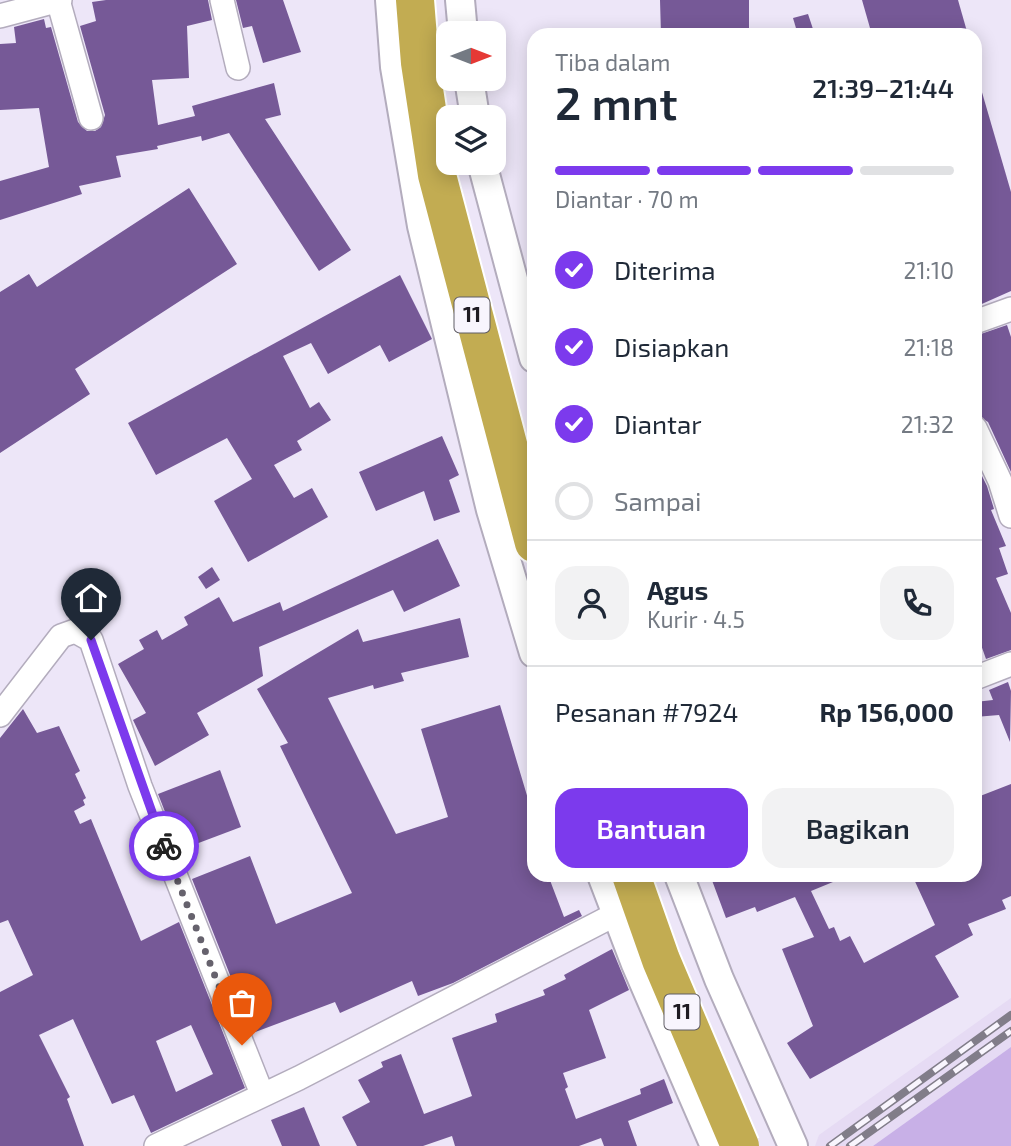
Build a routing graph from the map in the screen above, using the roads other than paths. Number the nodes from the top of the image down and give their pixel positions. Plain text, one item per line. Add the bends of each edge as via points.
1 (59, 0) edge
2 (222, 0) edge
3 (390, 0) edge
4 (415, 0) edge
5 (442, 0) edge
6 (460, 0) edge
7 (0, 16) edge
8 (444, 21) edge
9 (462, 21) edge
10 (238, 68) dead end
11 (91, 118) dead end
12 (462, 175) edge
13 (485, 175) edge
14 (463, 230) junction
15 (1011, 309) edge
16 (982, 319) edge
17 (527, 332) edge
18 (527, 425) edge
19 (982, 443) edge
20 (527, 512) edge
21 (1011, 516) edge
22 (527, 630) edge
23 (1011, 664) edge
24 (982, 674) edge
25 (0, 715) edge
26 (605, 882) edge
27 (633, 882) edge
28 (661, 882) edge
29 (681, 882) edge
30 (616, 914) junction
31 (698, 929) junction
32 (636, 964) junction
33 (262, 1094) junction
34 (162, 1145) edge
35 (715, 1146) edge
36 (740, 1146) edge
37 (768, 1146) edge
38 (793, 1146) edge

1 - 7 street
1 - 11 street
2 - 10 street
3 - 22 street via 395,67 422,226 491,510
4 - 14 highway, 11 via 438,175
5 - 8 highway
6 - 9 street
12 - 14 highway, 11
13 - 17 street
14 - 18 highway, 11
14 - 20 highway, 11
15 - 16 street
19 - 21 street
23 - 24 street
25 - 33 street via 61,636 75,631 91,640 140,786
26 - 30 street
27 - 36 highway, 11, bridge via 661,960
28 - 37 highway, 11 via 691,965
29 - 31 street
30 - 32 street
30 - 33 street
31 - 32 street via 691,960 676,971 659,974
31 - 38 street
32 - 35 street
33 - 34 street

